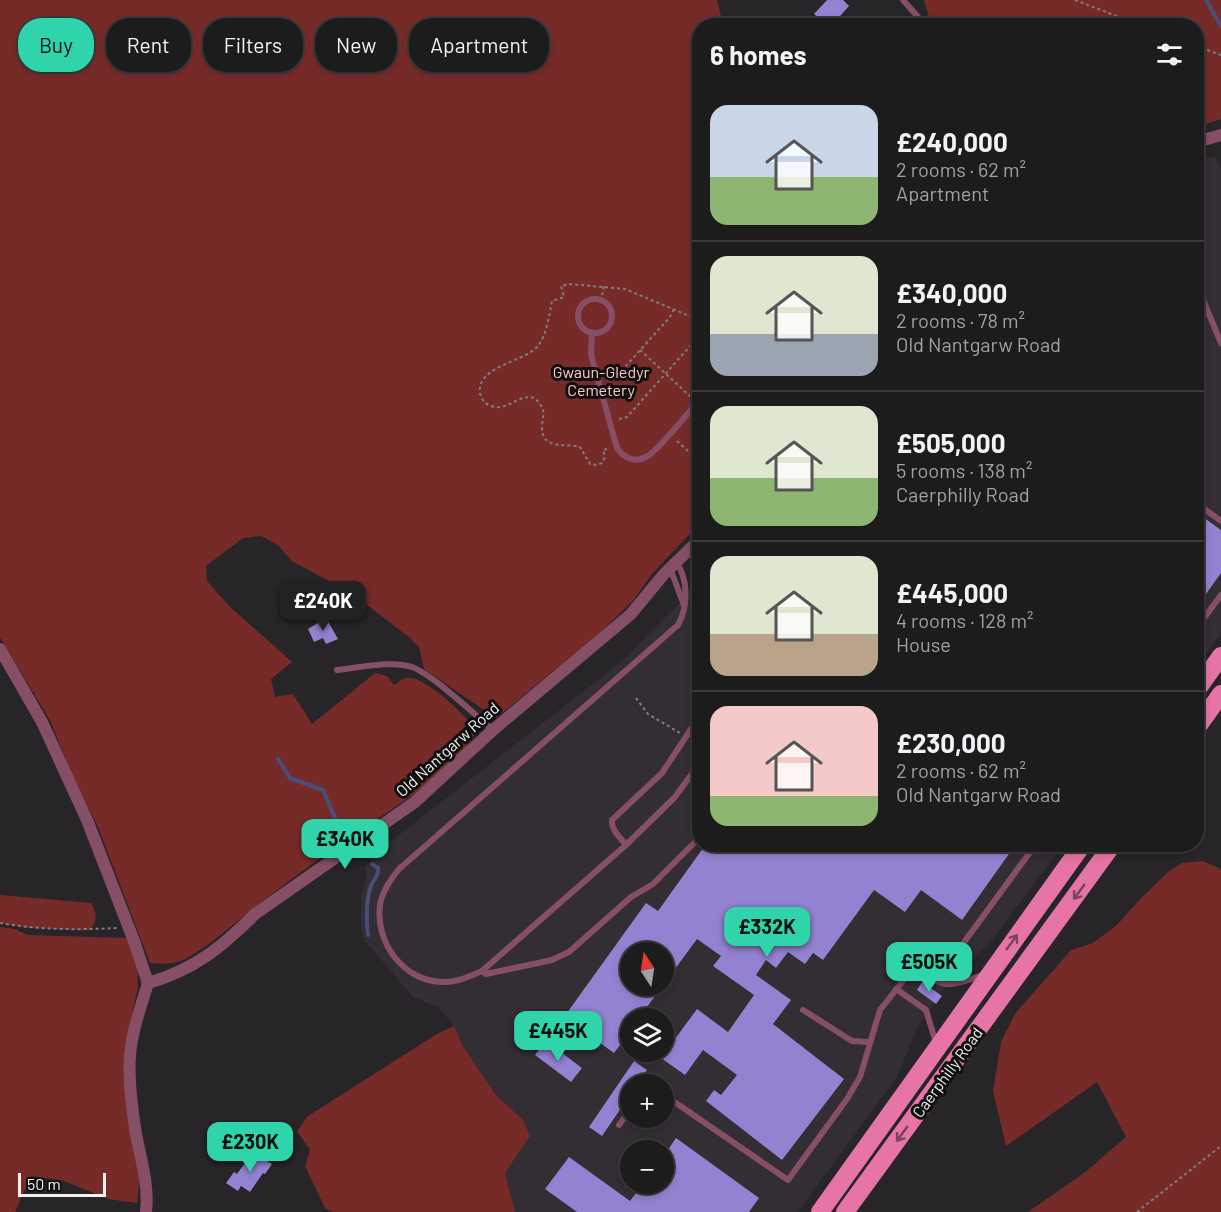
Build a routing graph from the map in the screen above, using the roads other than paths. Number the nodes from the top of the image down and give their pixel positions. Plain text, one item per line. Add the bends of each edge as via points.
1 (903, 0) edge
2 (919, 18) edge
3 (1221, 135) edge
4 (1204, 140) edge
5 (1204, 302) edge
6 (592, 333) junction
7 (1221, 343) edge
8 (692, 404) edge
9 (1204, 509) edge
10 (1221, 521) edge
11 (692, 547) edge
12 (673, 565) junction
13 (1221, 595) edge
14 (1204, 618) edge
15 (0, 649) edge
16 (1221, 656) edge
17 (337, 670) dead end
18 (1204, 680) edge
19 (1221, 694) edge
20 (1204, 718) edge
21 (692, 729) edge
22 (493, 730) junction
23 (692, 774) edge
24 (626, 845) junction
25 (692, 845) edge
26 (1030, 852) edge
27 (1077, 852) edge
28 (1107, 852) edge
29 (927, 964) junction
30 (482, 971) junction
31 (991, 971) junction
32 (148, 983) junction
33 (896, 989) junction
34 (803, 1010) dead end
35 (869, 1042) junction
36 (937, 1046) junction
37 (674, 1102) edge
38 (146, 1212) edge
39 (820, 1212) edge
40 (845, 1212) edge

1 - 2 lane
3 - 4 street
5 - 7 lane
6 - 6 lane via 580,324 580,308 588,301 601,301 611,309 612,320 603,332
6 - 8 lane via 591,355 620,452 630,459 651,454
9 - 10 lane
11 - 12 street, Old Nantgarw Road
12 - 22 street, Old Nantgarw Road via 631,614
12 - 30 lane via 684,605 678,625 399,869 388,884 381,903 381,928 392,954 405,968 442,982
13 - 14 lane
15 - 32 street via 42,722 87,820
16 - 18 main road
17 - 22 lane via 413,667
19 - 20 main road
21 - 24 lane via 662,772 612,820
22 - 32 street, Old Nantgarw Road via 415,802 255,914 234,936 193,966
23 - 24 lane via 675,797
24 - 30 lane
25 - 30 lane via 653,884 631,897 569,952 507,971
26 - 29 lane via 962,945 943,950
31 -> 27 main road, Caerphilly Road
28 -> 40 main road, Caerphilly Road
29 - 31 lane via 934,977 946,984 960,984
29 - 33 lane via 907,975
31 - 36 main road, Caerphilly Road
32 - 38 street via 130,1055
33 - 35 lane via 880,1010
33 - 36 lane via 926,1010
34 - 35 lane via 852,1041
35 - 37 lane via 860,1077 788,1180
36 - 39 main road, Caerphilly Road

